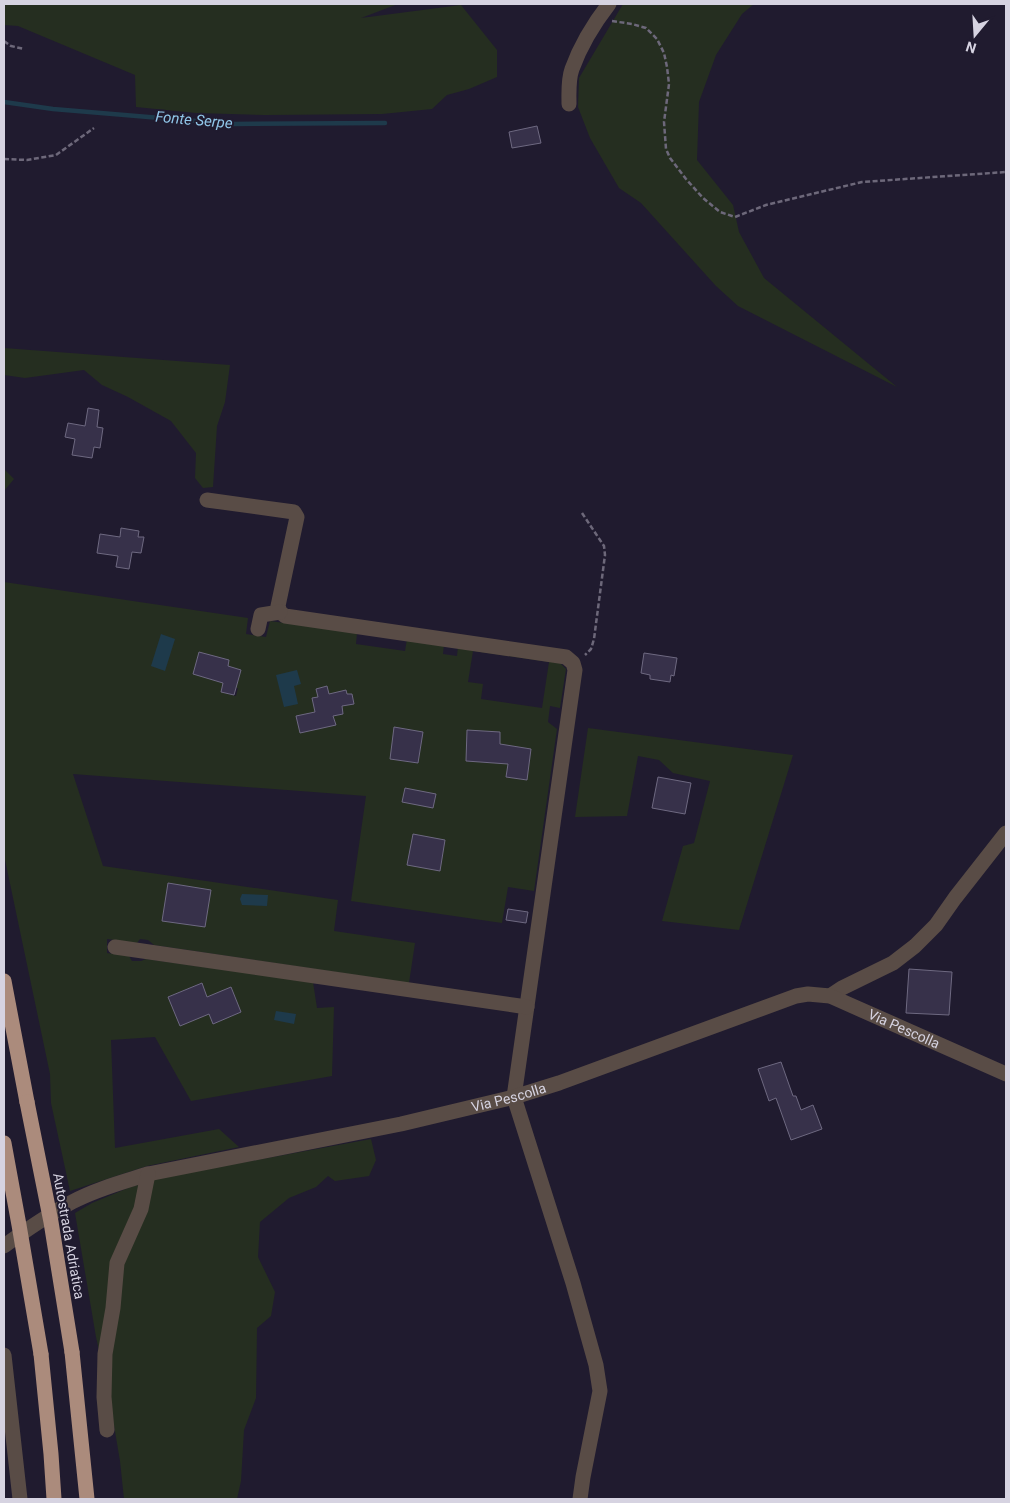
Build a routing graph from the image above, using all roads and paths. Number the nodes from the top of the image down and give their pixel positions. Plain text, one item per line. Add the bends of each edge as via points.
1 (608, 4) edge
2 (599, 18) junction
3 (4, 41) edge
4 (24, 49) dead end
5 (569, 104) dead end
6 (94, 128) dead end
7 (4, 159) edge
8 (1006, 172) edge
9 (207, 500) dead end
10 (582, 513) dead end
11 (280, 612) junction
12 (258, 629) dead end
13 (573, 663) junction
14 (1006, 833) edge
15 (115, 946) dead end
16 (4, 981) edge
17 (830, 996) junction
18 (527, 1007) junction
19 (1006, 1074) edge
20 (514, 1097) junction
21 (4, 1143) edge
22 (148, 1174) junction
23 (4, 1246) edge
24 (4, 1355) edge
25 (107, 1430) dead end
26 (20, 1499) edge
27 (54, 1499) edge
28 (87, 1499) edge
29 (580, 1499) edge

1 - 2 street
2 - 5 street via 572,70
2 - 8 path via 646,28 657,39 664,53 669,84 664,122 666,149 686,179 720,212 735,217 766,205 862,182
3 - 4 path
6 - 7 path via 56,156
9 - 11 street via 294,512 297,517 278,606
10 - 13 path via 604,546 605,555 594,639 591,649
11 - 12 street via 261,615
11 - 13 street via 285,616 566,657
13 - 18 street via 575,670
14 - 17 street via 936,924 915,946 893,963
15 - 18 street
16 - 28 highway, Autostrada Adriatica, bridge via 51,1222 72,1352
17 - 19 street, Via Pescolla
17 - 20 street, Via Pescolla via 796,996
18 - 20 street
20 - 22 street, Via Pescolla via 401,1124
20 - 29 street via 573,1283 599,1381
21 - 27 highway, bridge via 41,1354
22 - 23 street, Via Pescolla via 73,1201
22 - 25 street via 141,1209 117,1263 105,1354
24 - 26 street

